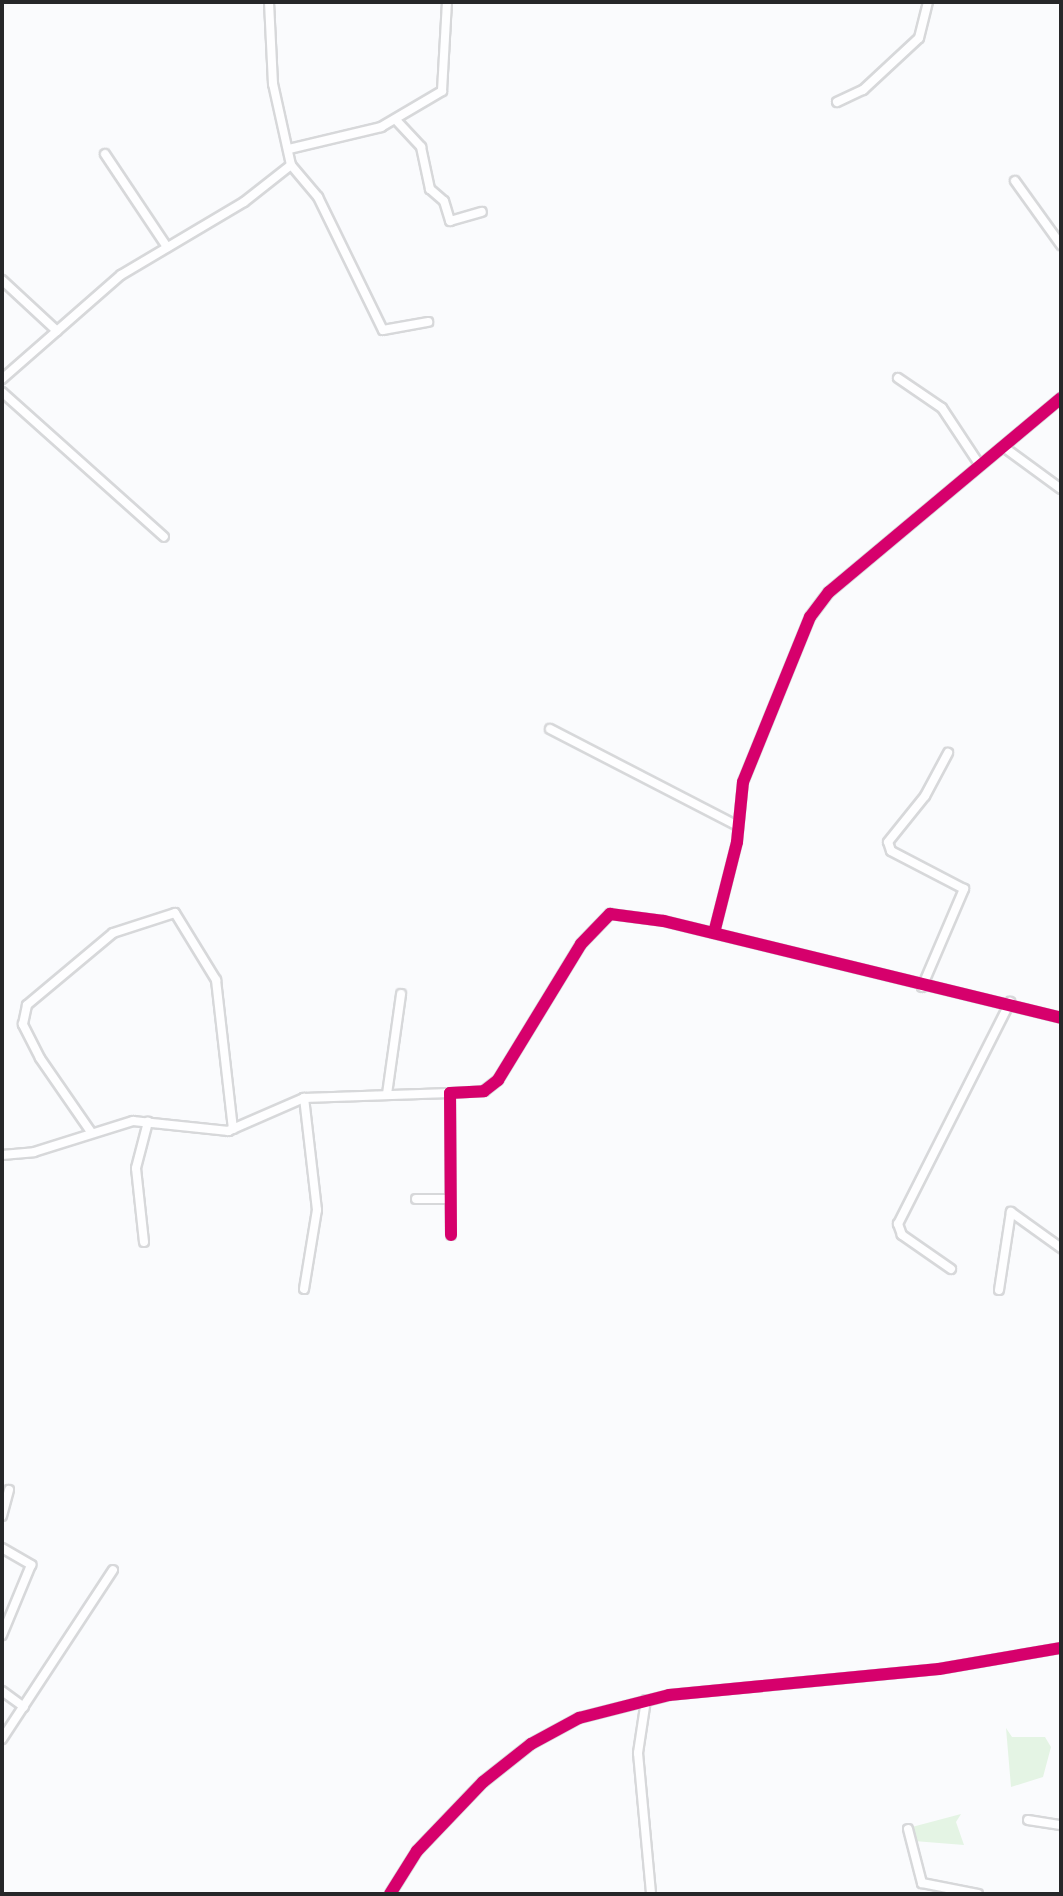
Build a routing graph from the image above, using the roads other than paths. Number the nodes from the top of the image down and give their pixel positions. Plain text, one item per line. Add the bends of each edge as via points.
1 (269, 2) edge
2 (447, 2) edge
3 (928, 2) edge
4 (837, 102) dead end
5 (396, 120) junction
6 (289, 149) junction
7 (105, 154) dead end
8 (291, 165) junction
9 (1015, 181) dead end
10 (482, 212) dead end
11 (1061, 245) edge
12 (167, 247) junction
13 (2, 280) edge
14 (428, 322) dead end
15 (57, 331) junction
16 (898, 378) dead end
17 (2, 379) edge
18 (2, 392) edge
19 (1061, 398) edge
20 (1005, 448) junction
21 (979, 464) junction
22 (1061, 489) edge
23 (164, 537) dead end
24 (550, 729) dead end
25 (948, 753) dead end
26 (736, 825) junction
27 (714, 933) junction
28 (922, 987) junction
29 (401, 994) dead end
30 (1010, 1002) junction
31 (1061, 1018) edge
32 (450, 1093) junction
33 (387, 1094) junction
34 (304, 1098) junction
35 (148, 1122) junction
36 (233, 1129) junction
37 (91, 1132) junction
38 (2, 1155) edge
39 (416, 1199) dead end
40 (451, 1199) junction
41 (451, 1235) dead end
42 (144, 1242) dead end
43 (1061, 1248) edge
44 (951, 1269) dead end
45 (304, 1289) dead end
46 (999, 1290) dead end
47 (9, 1490) dead end
48 (2, 1516) edge
49 (2, 1548) edge
50 (113, 1570) dead end
51 (2, 1635) edge
52 (1061, 1648) edge
53 (2, 1691) edge
54 (646, 1700) junction
55 (24, 1707) junction
56 (2, 1739) edge
57 (1028, 1820) dead end
58 (1061, 1825) edge
59 (908, 1829) dead end
60 (390, 1894) edge
61 (651, 1894) edge
62 (980, 1894) edge
63 (990, 1894) edge

1 - 6 street via 273,84
2 - 5 street via 442,91
3 - 4 street via 919,38 863,90
5 - 6 street
5 - 10 street via 421,147 430,189 444,201 450,221
6 - 8 street
7 - 12 street
8 - 12 street via 244,202
8 - 14 street via 318,197 383,330
9 - 11 street
12 - 15 street via 121,275
13 - 15 street
15 - 17 street
16 - 21 street via 942,408
18 - 23 street
19 - 20 street
20 - 21 street
20 - 22 street
21 - 26 street via 829,592 810,617 785,688 751,755
24 - 26 street
25 - 28 street via 925,796 888,842 891,851 964,889
26 - 27 street
27 - 28 street
27 - 32 street via 620,914 604,917 552,987 498,1080 484,1091
28 - 30 street
29 - 33 street
30 - 31 street
30 - 44 street via 898,1224 902,1235
32 - 33 street
32 - 40 street
33 - 34 street
34 - 36 street
34 - 45 street via 317,1210
35 - 36 street
35 - 37 street
35 - 42 street via 136,1168
36 - 37 street via 216,980 175,913 113,933 27,1005 23,1024 40,1058
37 - 38 street via 34,1152
39 - 40 street
40 - 41 street
43 - 46 street via 1011,1212
47 - 48 street
49 - 51 street via 31,1565
50 - 55 street
52 - 54 street via 939,1669
53 - 55 street
54 - 60 street via 579,1718 531,1744 483,1782 417,1851
54 - 61 street via 638,1753
55 - 56 street
57 - 58 street
59 - 62 street via 922,1883
62 - 63 street

